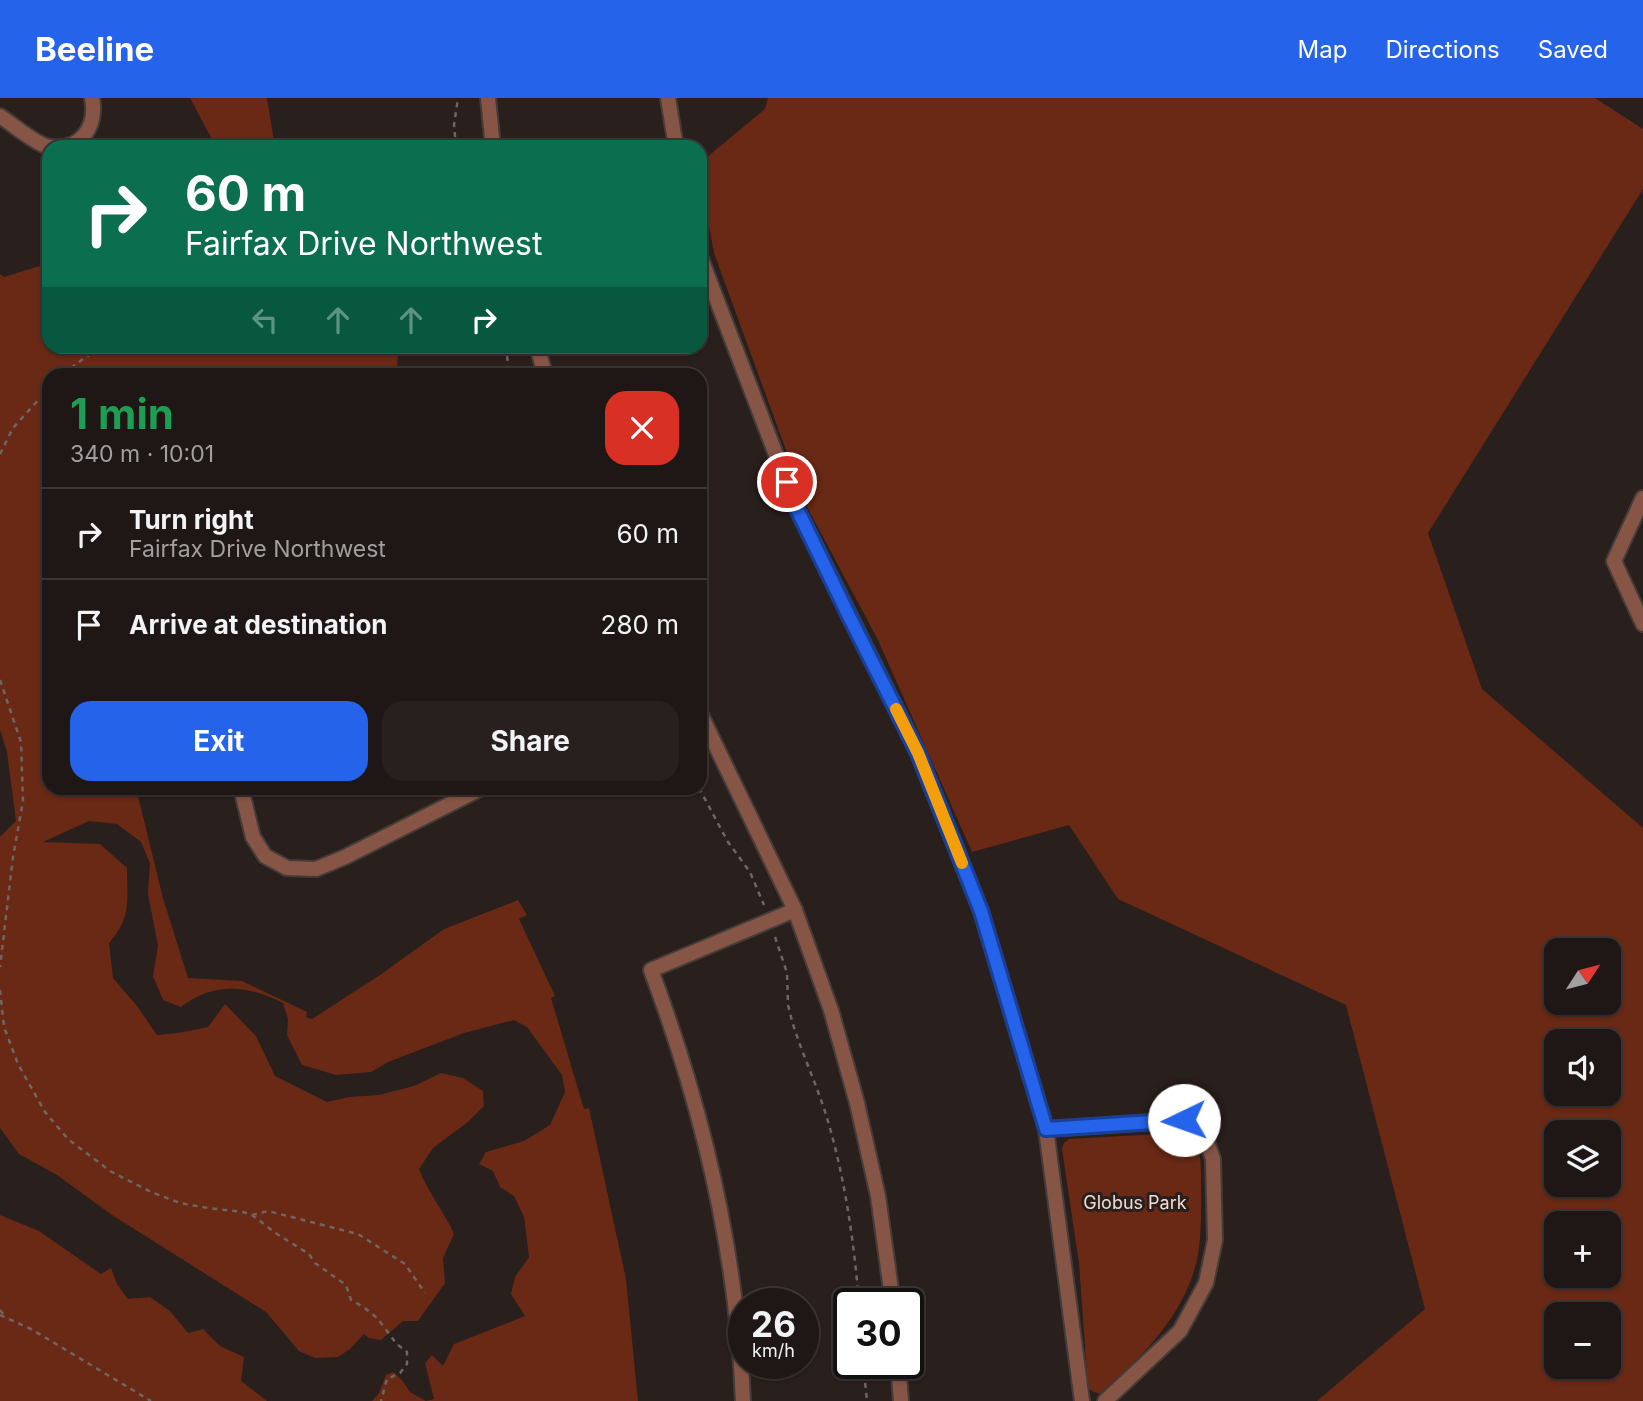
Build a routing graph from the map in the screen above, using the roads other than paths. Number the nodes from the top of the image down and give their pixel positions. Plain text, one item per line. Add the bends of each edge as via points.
1 (92, 98) edge
2 (488, 98) edge
3 (668, 98) edge
4 (0, 116) edge
5 (80, 140) edge
6 (492, 140) edge
7 (675, 140) edge
8 (42, 143) edge
9 (707, 274) edge
10 (1643, 498) edge
11 (1643, 624) edge
12 (707, 728) edge
13 (243, 795) edge
14 (468, 795) edge
15 (795, 910) junction
16 (1046, 1129) junction
17 (891, 1288) edge
18 (899, 1379) edge
19 (743, 1401) edge
20 (901, 1401) edge
21 (1082, 1401) edge
22 (1105, 1401) edge

1 - 5 street via 91,128
2 - 6 street
3 - 7 street
4 - 8 street
9 - 16 street via 796,507 918,753 976,898
10 - 11 street via 1614,561
12 - 15 street
13 - 14 street via 253,837 265,856 286,868 316,869
15 - 17 street via 831,1010 857,1103 878,1196
15 - 19 street via 651,970 678,1042 717,1189 741,1348
16 - 21 street
16 - 22 street via 1184,1120 1204,1133 1213,1159 1215,1240 1206,1283 1180,1331
18 - 20 street

